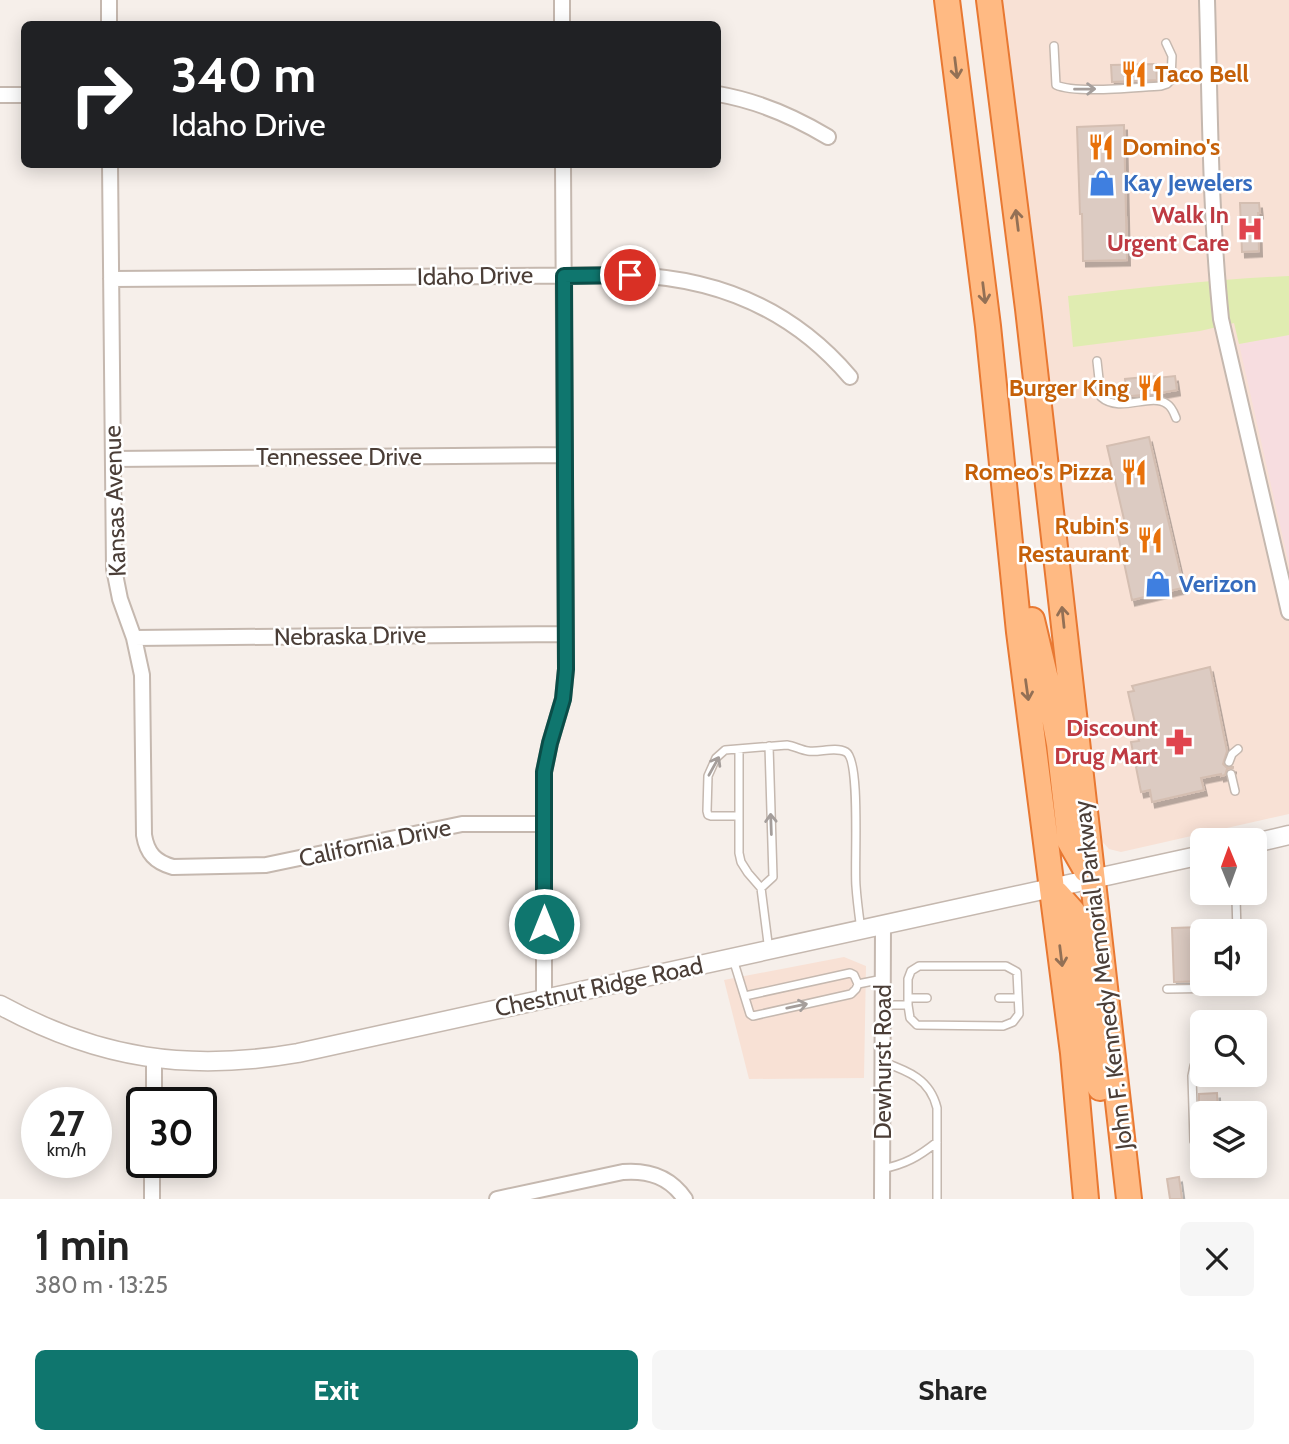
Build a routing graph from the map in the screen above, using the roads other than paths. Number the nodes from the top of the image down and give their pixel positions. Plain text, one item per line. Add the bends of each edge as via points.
1 (109, 0) edge
2 (562, 0) edge
3 (947, 0) edge
4 (989, 0) edge
5 (1207, 0) edge
6 (109, 21) edge
7 (562, 21) edge
8 (1166, 43) dead end
9 (1054, 46) dead end
10 (0, 95) edge
11 (21, 95) edge
12 (721, 95) edge
13 (828, 137) dead end
14 (110, 168) edge
15 (563, 168) edge
16 (564, 276) junction
17 (111, 279) junction
18 (1097, 361) dead end
19 (850, 377) dead end
20 (1176, 418) dead end
21 (565, 455) junction
22 (113, 459) junction
23 (1003, 472) junction
24 (1289, 611) edge
25 (566, 634) junction
26 (134, 638) junction
27 (769, 746) junction
28 (738, 749) junction
29 (1238, 749) dead end
30 (1229, 762) dead end
31 (1231, 774) dead end
32 (1235, 791) dead end
33 (739, 816) junction
34 (543, 824) junction
35 (1289, 835) edge
36 (1267, 840) edge
37 (1190, 858) edge
38 (208, 866) joint
39 (1091, 879) junction
40 (761, 888) junction
41 (1053, 888) junction
42 (883, 925) junction
43 (861, 930) junction
44 (769, 951) junction
45 (733, 958) junction
46 (883, 979) junction
47 (858, 984) junction
48 (1167, 989) dead end
49 (1190, 989) edge
50 (745, 996) junction
51 (927, 998) dead end
52 (999, 998) dead end
53 (1018, 998) junction
54 (544, 999) junction
55 (908, 1002) junction
56 (0, 1005) edge
57 (883, 1005) junction
58 (154, 1058) junction
59 (883, 1062) junction
60 (153, 1087) edge
61 (937, 1142) junction
62 (882, 1169) junction
63 (152, 1178) edge
64 (513, 1197) edge
65 (152, 1199) edge
66 (497, 1199) edge
67 (685, 1199) edge
68 (882, 1199) edge
69 (937, 1199) edge
70 (1086, 1199) edge
71 (1117, 1199) edge
72 (1129, 1199) edge

1 - 6 street
2 - 7 street
3 -> 23 highway, John F. Kennedy Memorial Parkway
39 -> 4 highway, John F. Kennedy Memorial Parkway
5 - 24 street via 1212,203 1221,319
9 -> 8 lane via 1056,85 1088,89 1167,84 1172,56
10 - 11 street
12 - 13 street via 783,113
14 - 17 street, Kansas Avenue
15 - 16 street
16 - 17 street, Idaho Drive
16 - 19 street, Idaho Drive via 654,276 727,292 795,326
16 - 21 street
17 - 22 street, Kansas Avenue
18 - 20 lane via 1104,400 1113,404 1163,402
21 - 22 street, Tennessee Drive
21 - 25 street
22 - 26 street, Kansas Avenue via 114,569
23 - 39 highway via 1054,720 1070,842
23 -> 41 highway, John F. Kennedy Memorial Parkway
25 - 26 street, Nebraska Drive
25 - 34 street via 563,699 544,772
26 - 38 street, Kansas Avenue via 142,674 146,846 162,864
27 - 28 lane
40 -> 27 lane via 773,877
27 - 43 lane via 841,750 850,756 856,786
28 - 33 lane
33 -> 28 lane via 711,816 707,811 708,776 716,758 725,750
29 - 30 lane
31 - 32 lane
33 - 40 lane via 741,862
34 - 38 street, California Drive via 462,824 281,863
34 - 54 street
35 - 36 street
37 - 39 street, Chestnut Ridge Road
39 - 41 street, Chestnut Ridge Road
39 - 72 highway, John F. Kennedy Memorial Parkway
40 - 44 lane
41 - 42 street, Chestnut Ridge Road
41 -> 70 highway, John F. Kennedy Memorial Parkway
41 - 71 highway via 1073,912
42 - 43 street, Chestnut Ridge Road
42 - 46 street, Dewhurst Road
43 - 44 street, Chestnut Ridge Road
44 - 45 street, Chestnut Ridge Road
45 - 50 lane
45 - 54 street, Chestnut Ridge Road
46 - 47 lane
46 - 57 street, Dewhurst Road
47 - 50 lane via 850,973
50 -> 47 lane via 752,1016 851,994
48 - 49 lane
51 - 55 lane
52 - 53 lane
53 - 55 lane via 1019,1014 1003,1026 917,1025 910,1018
53 - 55 lane via 1017,972 1006,966 919,966 908,979
54 - 58 street, Chestnut Ridge Road via 263,1059 190,1062
55 - 57 lane
56 - 58 street, Chestnut Ridge Road via 77,1040
57 - 59 street, Dewhurst Road
58 - 60 street
59 - 61 lane via 909,1071 935,1098
59 - 62 street, Dewhurst Road
61 - 62 lane via 919,1157
61 - 69 lane
62 - 68 street, Dewhurst Road
63 - 65 street
64 - 66 street
64 - 67 street via 638,1170 667,1180

